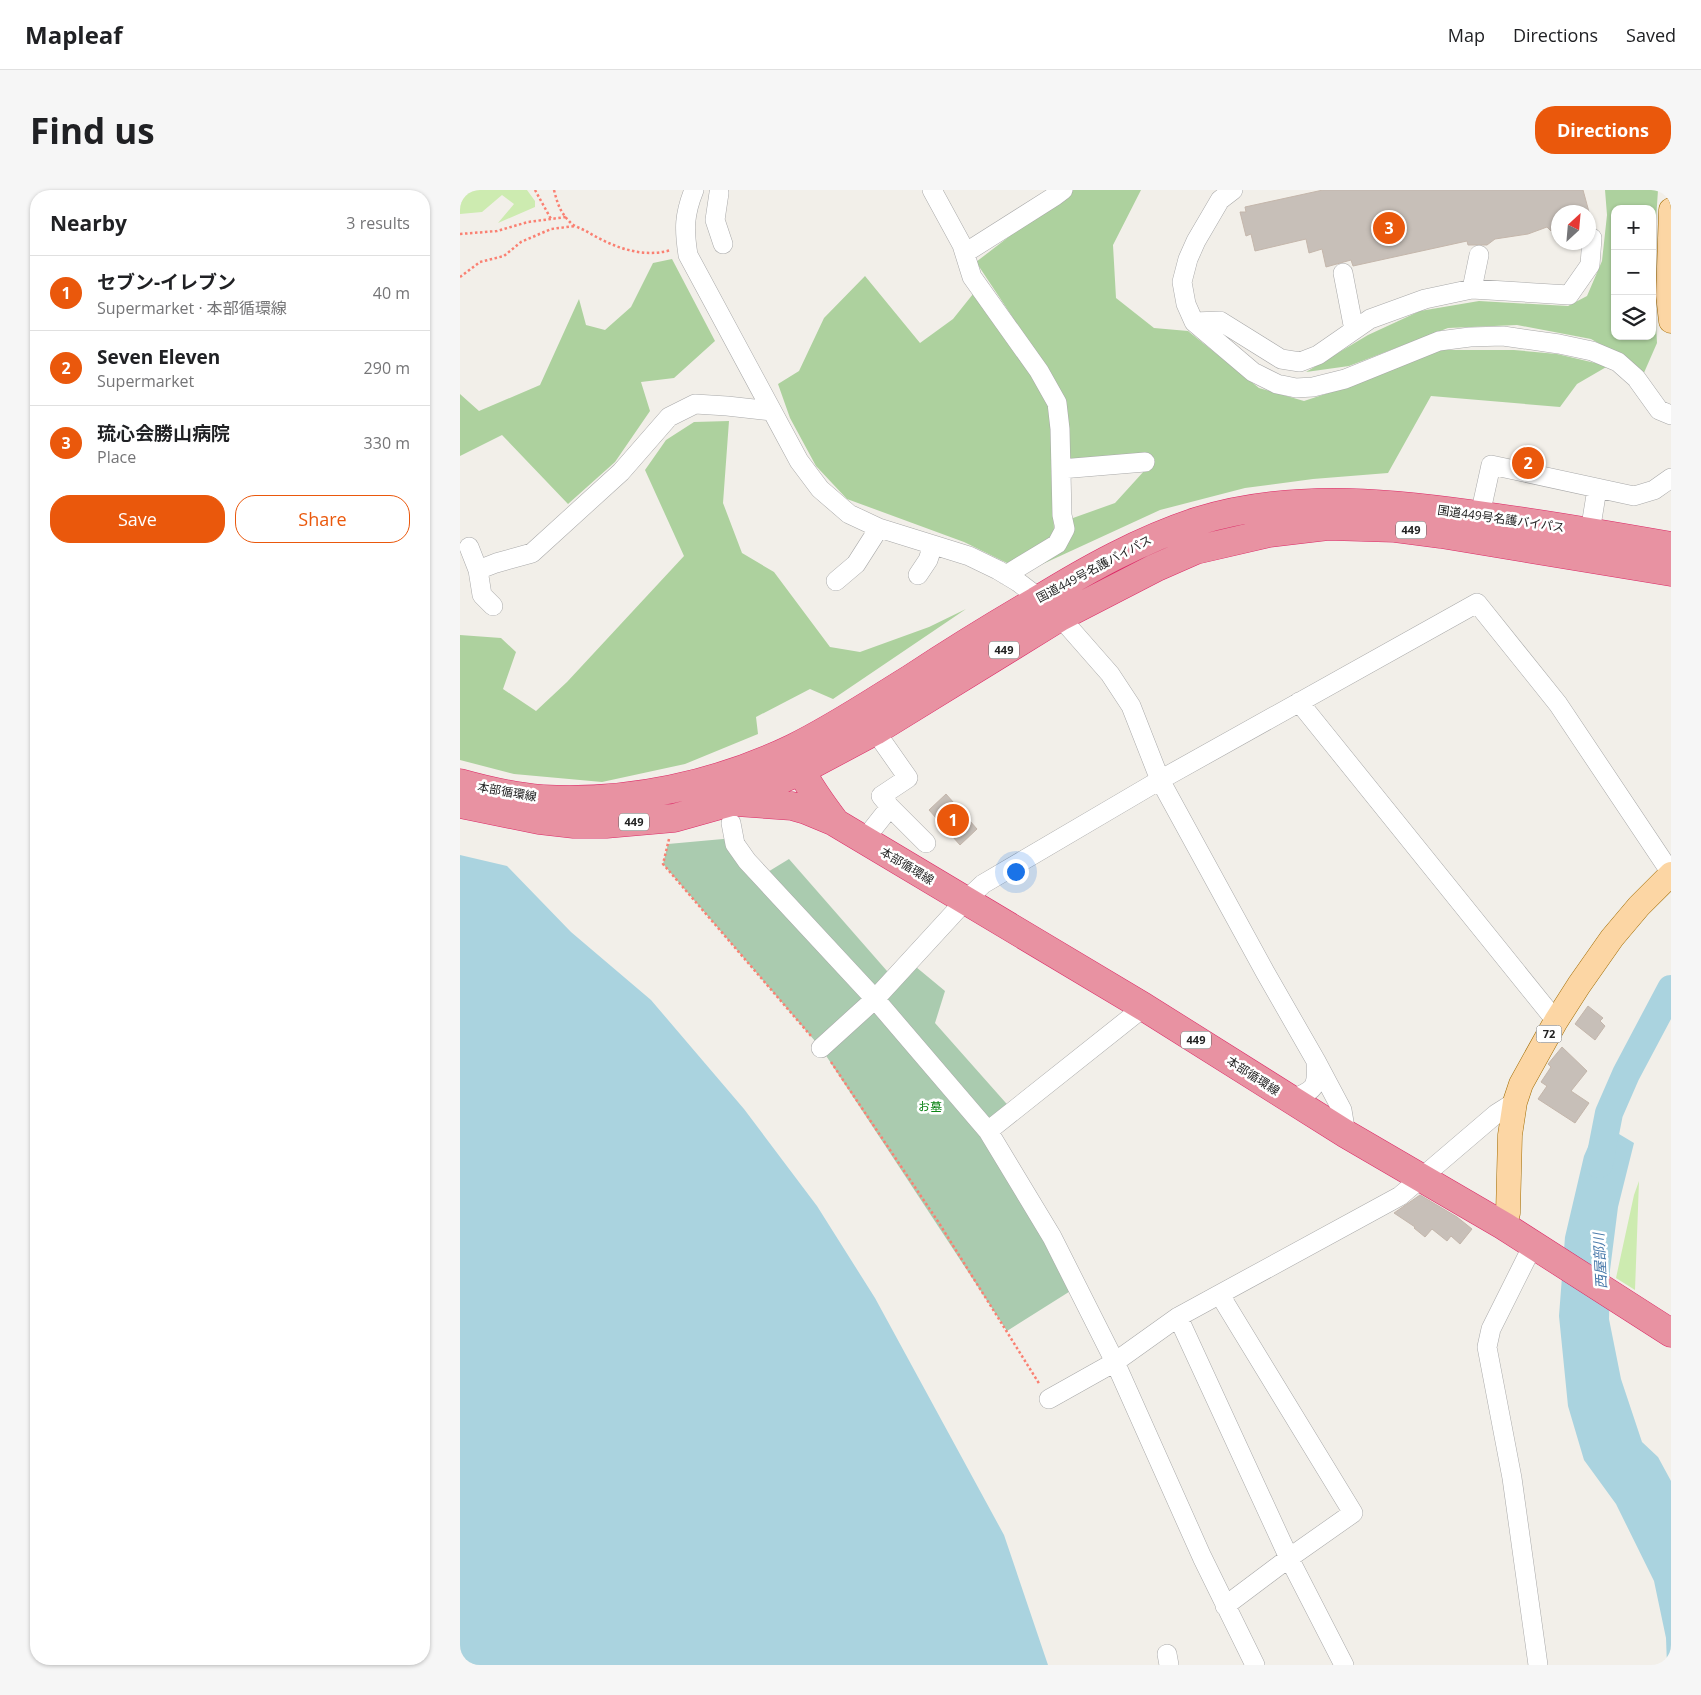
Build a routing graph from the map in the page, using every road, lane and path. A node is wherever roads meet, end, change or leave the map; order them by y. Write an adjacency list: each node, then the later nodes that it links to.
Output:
1 (535, 190): 10 (path)
2 (554, 190): 9 (path)
3 (932, 190): 16 (street)
4 (1062, 190): 16 (street)
5 (1233, 190): 21 (street)
6 (727, 192): 7 (street); 13 (street)
7 (693, 193): 14 (street)
8 (1671, 210): 22 (main road)
9 (566, 216): 10 (path); 11 (path)
10 (551, 219): 12 (path)
11 (576, 226): 14 (path); 19 (path)
12 (460, 234)
13 (723, 244)
14 (687, 246): 24 (street)
15 (1591, 250): 20 (street)
16 (965, 253): 27 (street)
17 (1479, 256): 20 (street)
18 (1343, 273): 23 (street)
19 (460, 277)
20 (1472, 290): 23 (street)
21 (1194, 322): 23 (street); 25 (street)
22 (1671, 322)
23 (1354, 330)
24 (772, 411): 31 (street); 36 (street)
25 (1671, 416)
26 (1145, 462): 27 (street)
27 (1061, 469): 39 (street)
28 (1671, 478): 29 (street)
29 (1597, 488): 30 (street); 32 (street)
30 (1480, 515): 32 (highway, 国道449号名護バイパス / 449); 41 (highway, 国道449号名護バイパス / 449)
31 (879, 528): 33 (street); 40 (street)
32 (1590, 532): 34 (highway, 国道449号名護バイパス / 449)
33 (933, 545): 38 (street); 39 (street)
34 (1671, 546)
35 (469, 547): 36 (street)
36 (478, 570): 42 (street)
37 (1671, 572): 43 (highway, 国道449号名護バイパス / 449)
38 (918, 575)
39 (1006, 575): 41 (street)
40 (836, 581)
41 (1039, 598): 43 (street); 46 (highway, 国道449号名護バイパス / 449)
42 (493, 606)
43 (1060, 617): 45 (highway, 国道449号名護バイパス / 449); 47 (street)
44 (1299, 702): 47 (street); 56 (street); 60 (street)
45 (876, 731): 46 (highway, 国道449号名護バイパス / 449); 50 (street)
46 (796, 760): 48 (highway, 本部循環線 / 449); 51 (highway, 本部循環線 / 449); 52 (highway, 本部循環線 / 449)
47 (1160, 780): 57 (street); 62 (street)
48 (460, 783)
49 (460, 804): 51 (highway, 本部循環線 / 449)
50 (890, 807): 54 (street); 55 (street)
51 (731, 812): 52 (highway); 58 (street)
52 (836, 823): 54 (highway, 本部循環線 / 449)
53 (670, 834): 61 (path)
54 (864, 840): 57 (highway, 本部循環線 / 449)
55 (926, 843)
56 (1671, 874): 60 (main road, 72)
57 (965, 901): 58 (street); 59 (highway, 本部循環線 / 449)
58 (875, 1000): 61 (street); 65 (street)
59 (1144, 1006): 63 (highway, 本部循環線 / 449); 65 (street)
60 (1556, 1021): 64 (main road, 72)
61 (821, 1048): 74 (path)
62 (1316, 1060): 63 (street); 66 (street)
63 (1290, 1100): 66 (highway, 本部循環線 / 449)
64 (1515, 1102): 67 (street); 68 (main road, 72)
65 (988, 1131): 73 (street)
66 (1346, 1134): 67 (highway, 本部循環線 / 449)
67 (1421, 1178): 68 (highway, 本部循環線 / 449); 70 (street)
68 (1504, 1226): 69 (highway, 本部循環線 / 449)
69 (1544, 1252): 72 (highway, 本部循環線 / 449); 79 (street)
70 (1220, 1295): 71 (street); 75 (street)
71 (1178, 1317): 73 (street); 75 (street)
72 (1671, 1333)
73 (1115, 1362): 74 (street); 76 (street)
74 (1049, 1399)
75 (1289, 1558): 76 (street); 78 (street)
76 (1225, 1606): 77 (street)
77 (1255, 1665)
78 (1344, 1665)
79 (1538, 1665)

